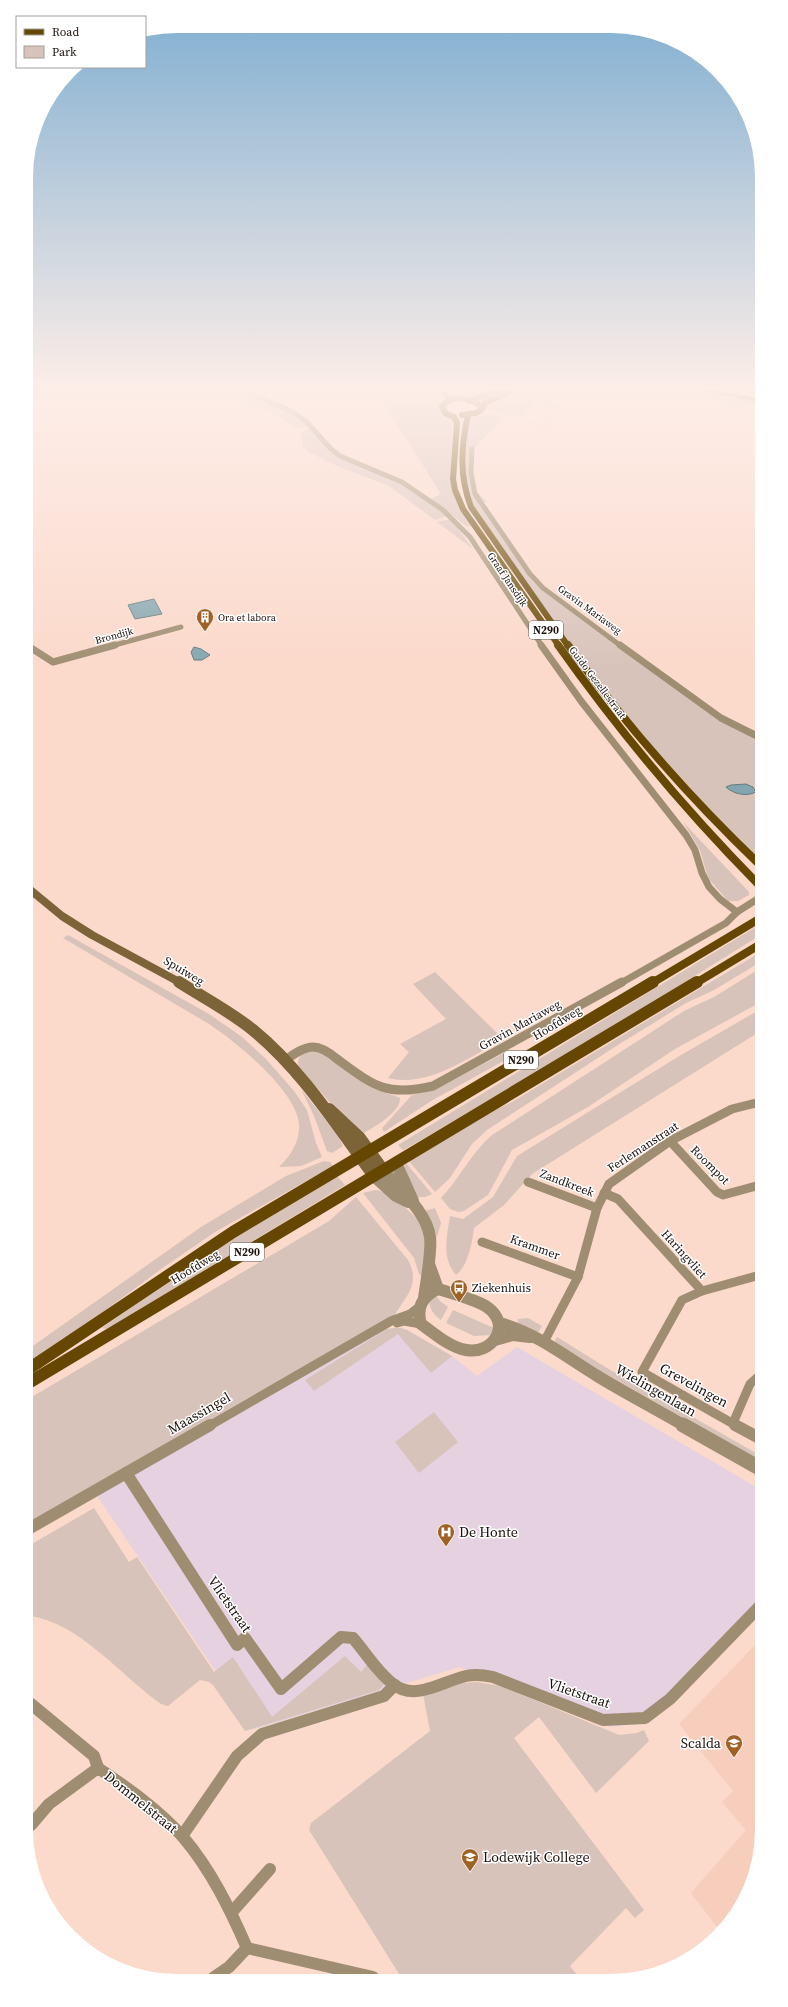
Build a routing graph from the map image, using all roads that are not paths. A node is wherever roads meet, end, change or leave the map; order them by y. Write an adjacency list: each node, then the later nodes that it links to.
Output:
1 (402, 483): 14 (street, Graaf Jansdijk)
2 (454, 483): 11 (main road, Guido Gezellestraat / N290)
3 (462, 483): 10 (main road, Guido Gezellestraat / N290)
4 (473, 483): 9 (street, Gravin Mariaweg)
5 (181, 627): 7 (street, Brondijk)
6 (33, 649): 7 (street)
7 (53, 662): 8 (street)
8 (59, 667)
9 (755, 735)
10 (755, 860)
11 (755, 881)
12 (33, 892): 17 (main road, Spuiweg)
13 (755, 900): 14 (street, Gravin Mariaweg)
14 (736, 912): 17 (street, Gravin Mariaweg)
15 (755, 921): 20 (main road, Hoofdweg / N290)
16 (755, 947): 21 (main road, Hoofdweg / N290)
17 (285, 1060): 20 (main road, Spuiweg)
18 (755, 1103): 19 (street, Ferlemanstraat)
19 (670, 1142): 24 (street, Roompot); 25 (street, Ferlemanstraat)
20 (364, 1153): 22 (main road); 40 (main road, Hoofdweg / N290)
21 (396, 1162): 22 (main road, Hoofdweg / N290); 26 (street)
22 (379, 1173): 26 (street); 41 (main road, Hoofdweg / N290)
23 (528, 1182): 27 (street, Zandkreek)
24 (755, 1186)
25 (604, 1193): 27 (street, Ferlemanstraat); 33 (street, Haringvliet)
26 (414, 1205): 29 (street)
27 (597, 1208): 31 (street, Ferlemanstraat)
28 (482, 1242): 31 (street, Krammer)
29 (428, 1260): 32 (street); 34 (street)
30 (755, 1276): 33 (street, Haringvliet)
31 (578, 1277): 39 (street, Ferlemanstraat)
32 (438, 1289): 34 (street); 35 (street)
33 (702, 1291): 43 (street, Grevelingen)
34 (421, 1302): 36 (street); 37 (street)
35 (500, 1323): 38 (street); 39 (street, Wielingenlaan)
36 (421, 1324): 37 (street); 38 (street)
37 (384, 1325): 46 (street, Maassingel)
38 (495, 1340): 39 (street, Wielingenlaan)
39 (540, 1340): 45 (street, Wielingenlaan)
40 (33, 1366)
41 (33, 1380)
42 (755, 1380): 43 (street)
43 (733, 1423): 44 (street, Grevelingen)
44 (755, 1436)
45 (755, 1466)
46 (126, 1473): 47 (street, Maassingel); 49 (street, Vlietstraat)
47 (33, 1526)
48 (755, 1611): 49 (street, Vlietstraat)
49 (395, 1686): 53 (street)
50 (33, 1706): 51 (street)
51 (98, 1768): 52 (street, Dommelstraat); 53 (street, Dommelstraat)
52 (33, 1823)
53 (182, 1836): 55 (street, Dommelstraat)
54 (270, 1869): 55 (street)
55 (232, 1912): 56 (street, Dommelstraat)
56 (247, 1948): 57 (street); 58 (street)
57 (219, 1974)
58 (360, 1974)

